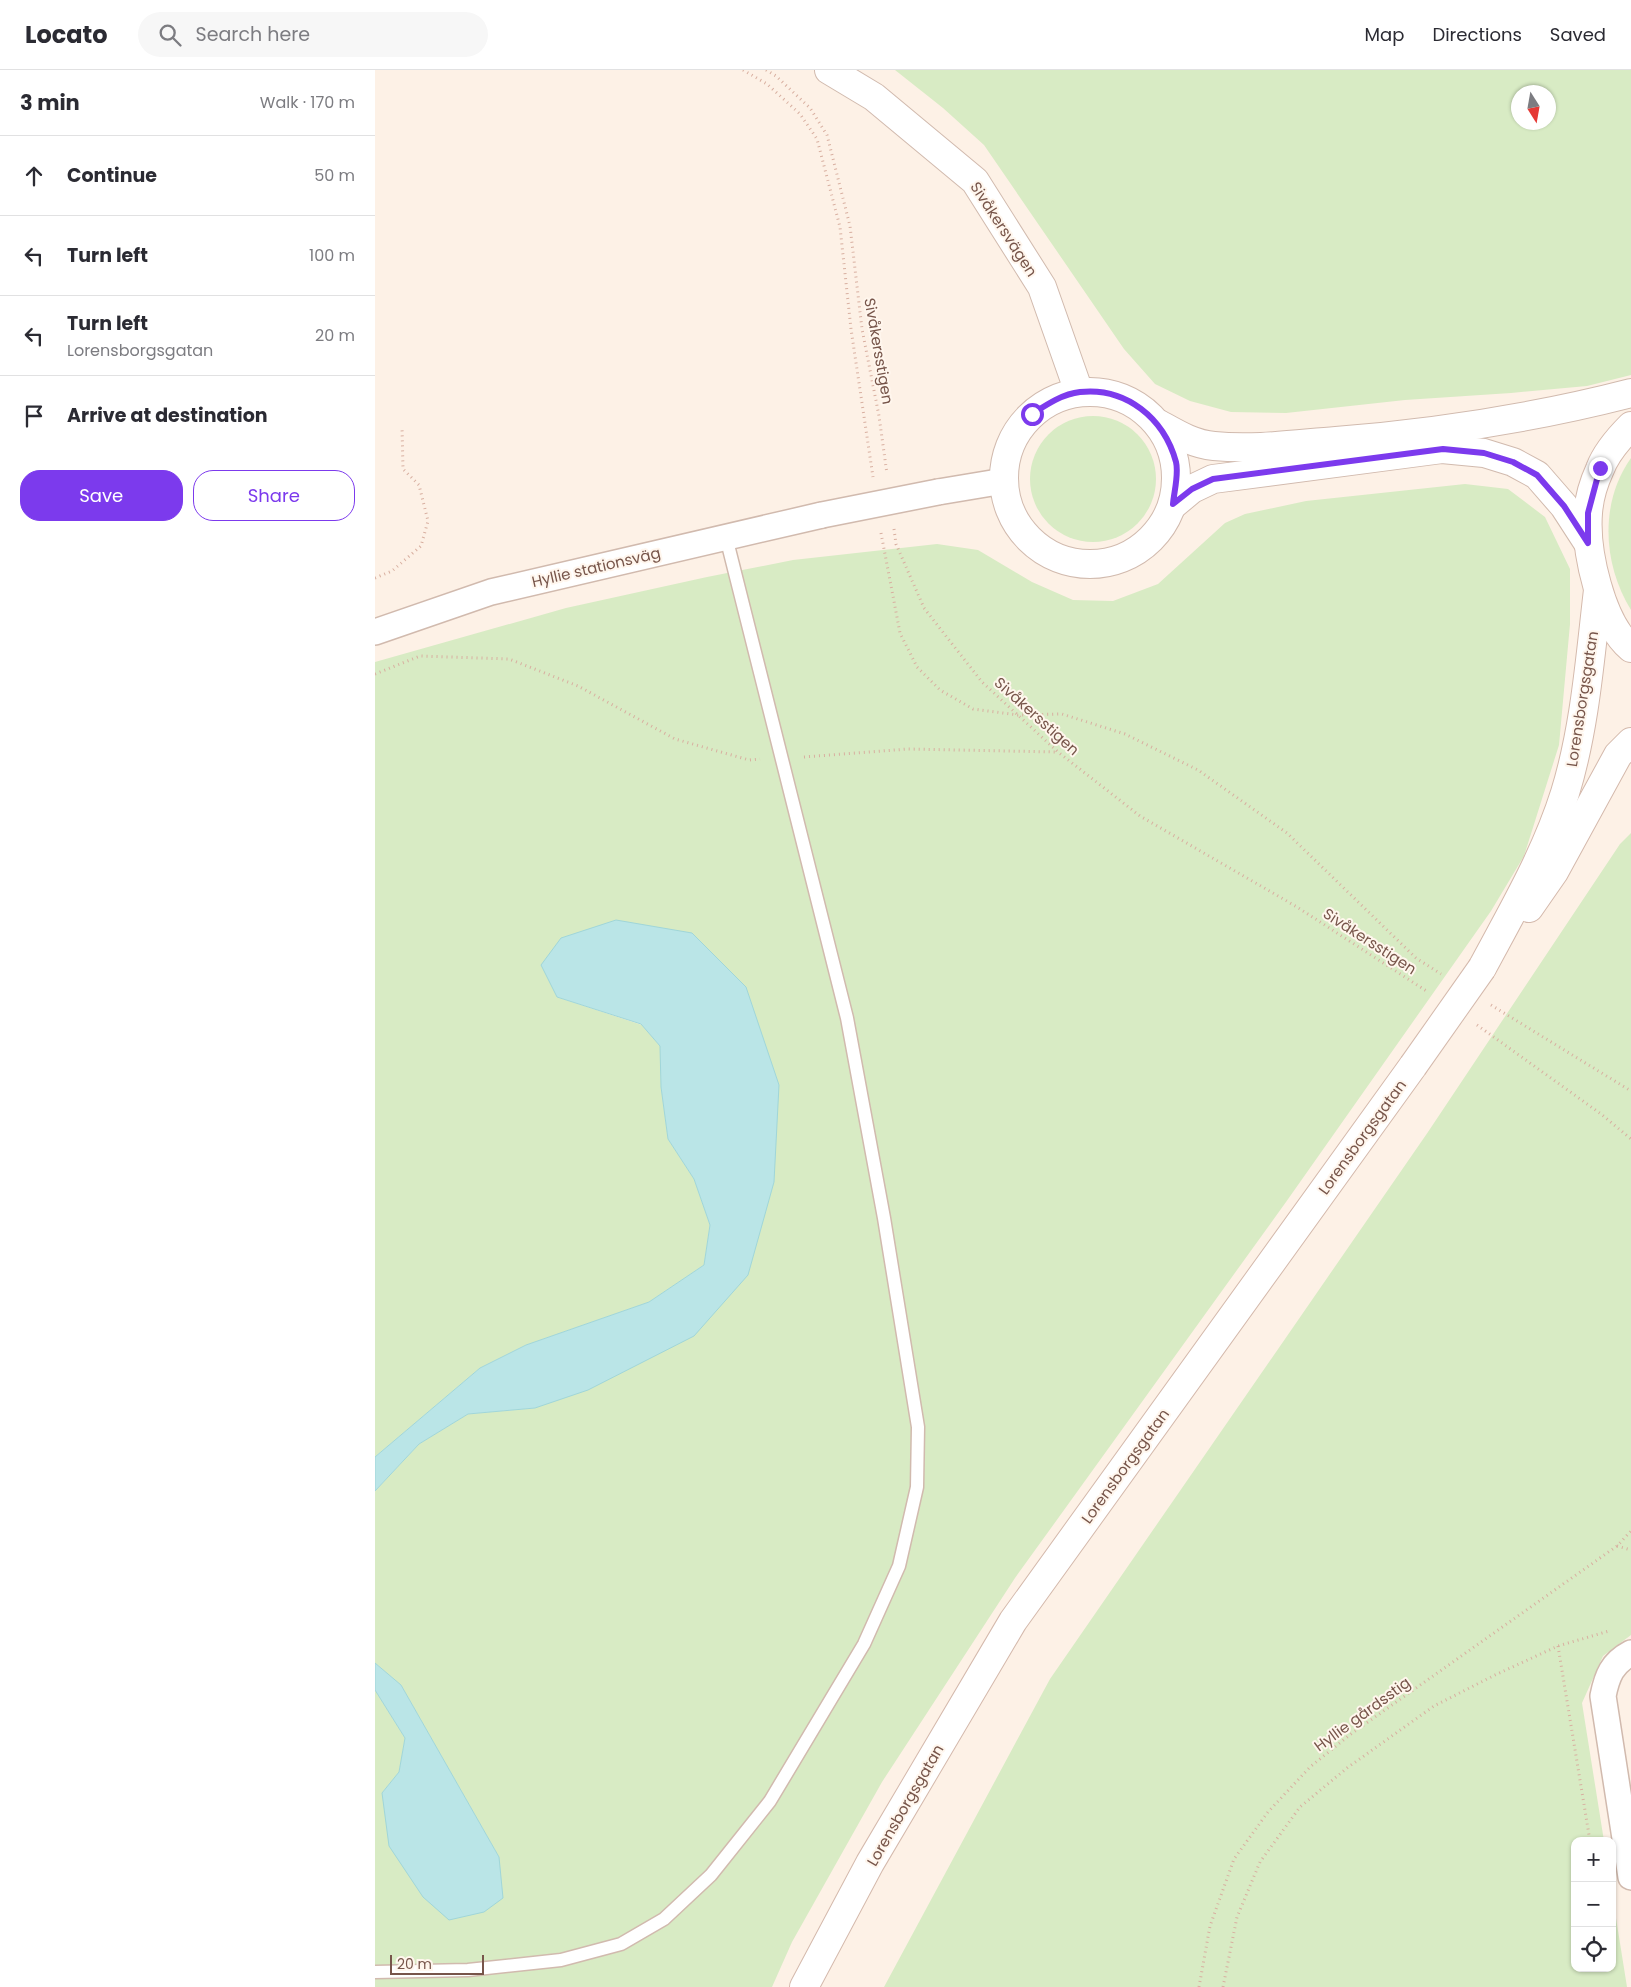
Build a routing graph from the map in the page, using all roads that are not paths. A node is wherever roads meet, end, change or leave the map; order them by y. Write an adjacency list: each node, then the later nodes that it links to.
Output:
1 (829, 70): 2 (main road, Sivåkersvägen)
2 (1079, 392): 4 (main road); 6 (main road)
3 (1631, 393): 4 (main road)
4 (1159, 424): 7 (main road)
5 (1631, 426): 9 (main road, Lorensborgsgatan)
6 (1004, 482): 7 (main road); 8 (street, Hyllie stationsväg, bridge)
7 (1173, 504): 9 (main road)
8 (726, 537): 11 (street, Hyllie stationsväg); 17 (lane)
9 (1588, 543): 10 (main road, Lorensborgsgatan)
10 (1598, 590): 12 (main road, Lorensborgsgatan); 14 (main road, Lorensborgsgatan)
11 (375, 632)
12 (1631, 648)
13 (1631, 742): 14 (main road, Lorensborgsgatan)
14 (1482, 968): 18 (main road, Lorensborgsgatan, bridge)
15 (1631, 1653): 16 (street)
16 (1631, 1877)
17 (375, 1972)
18 (804, 1987)

